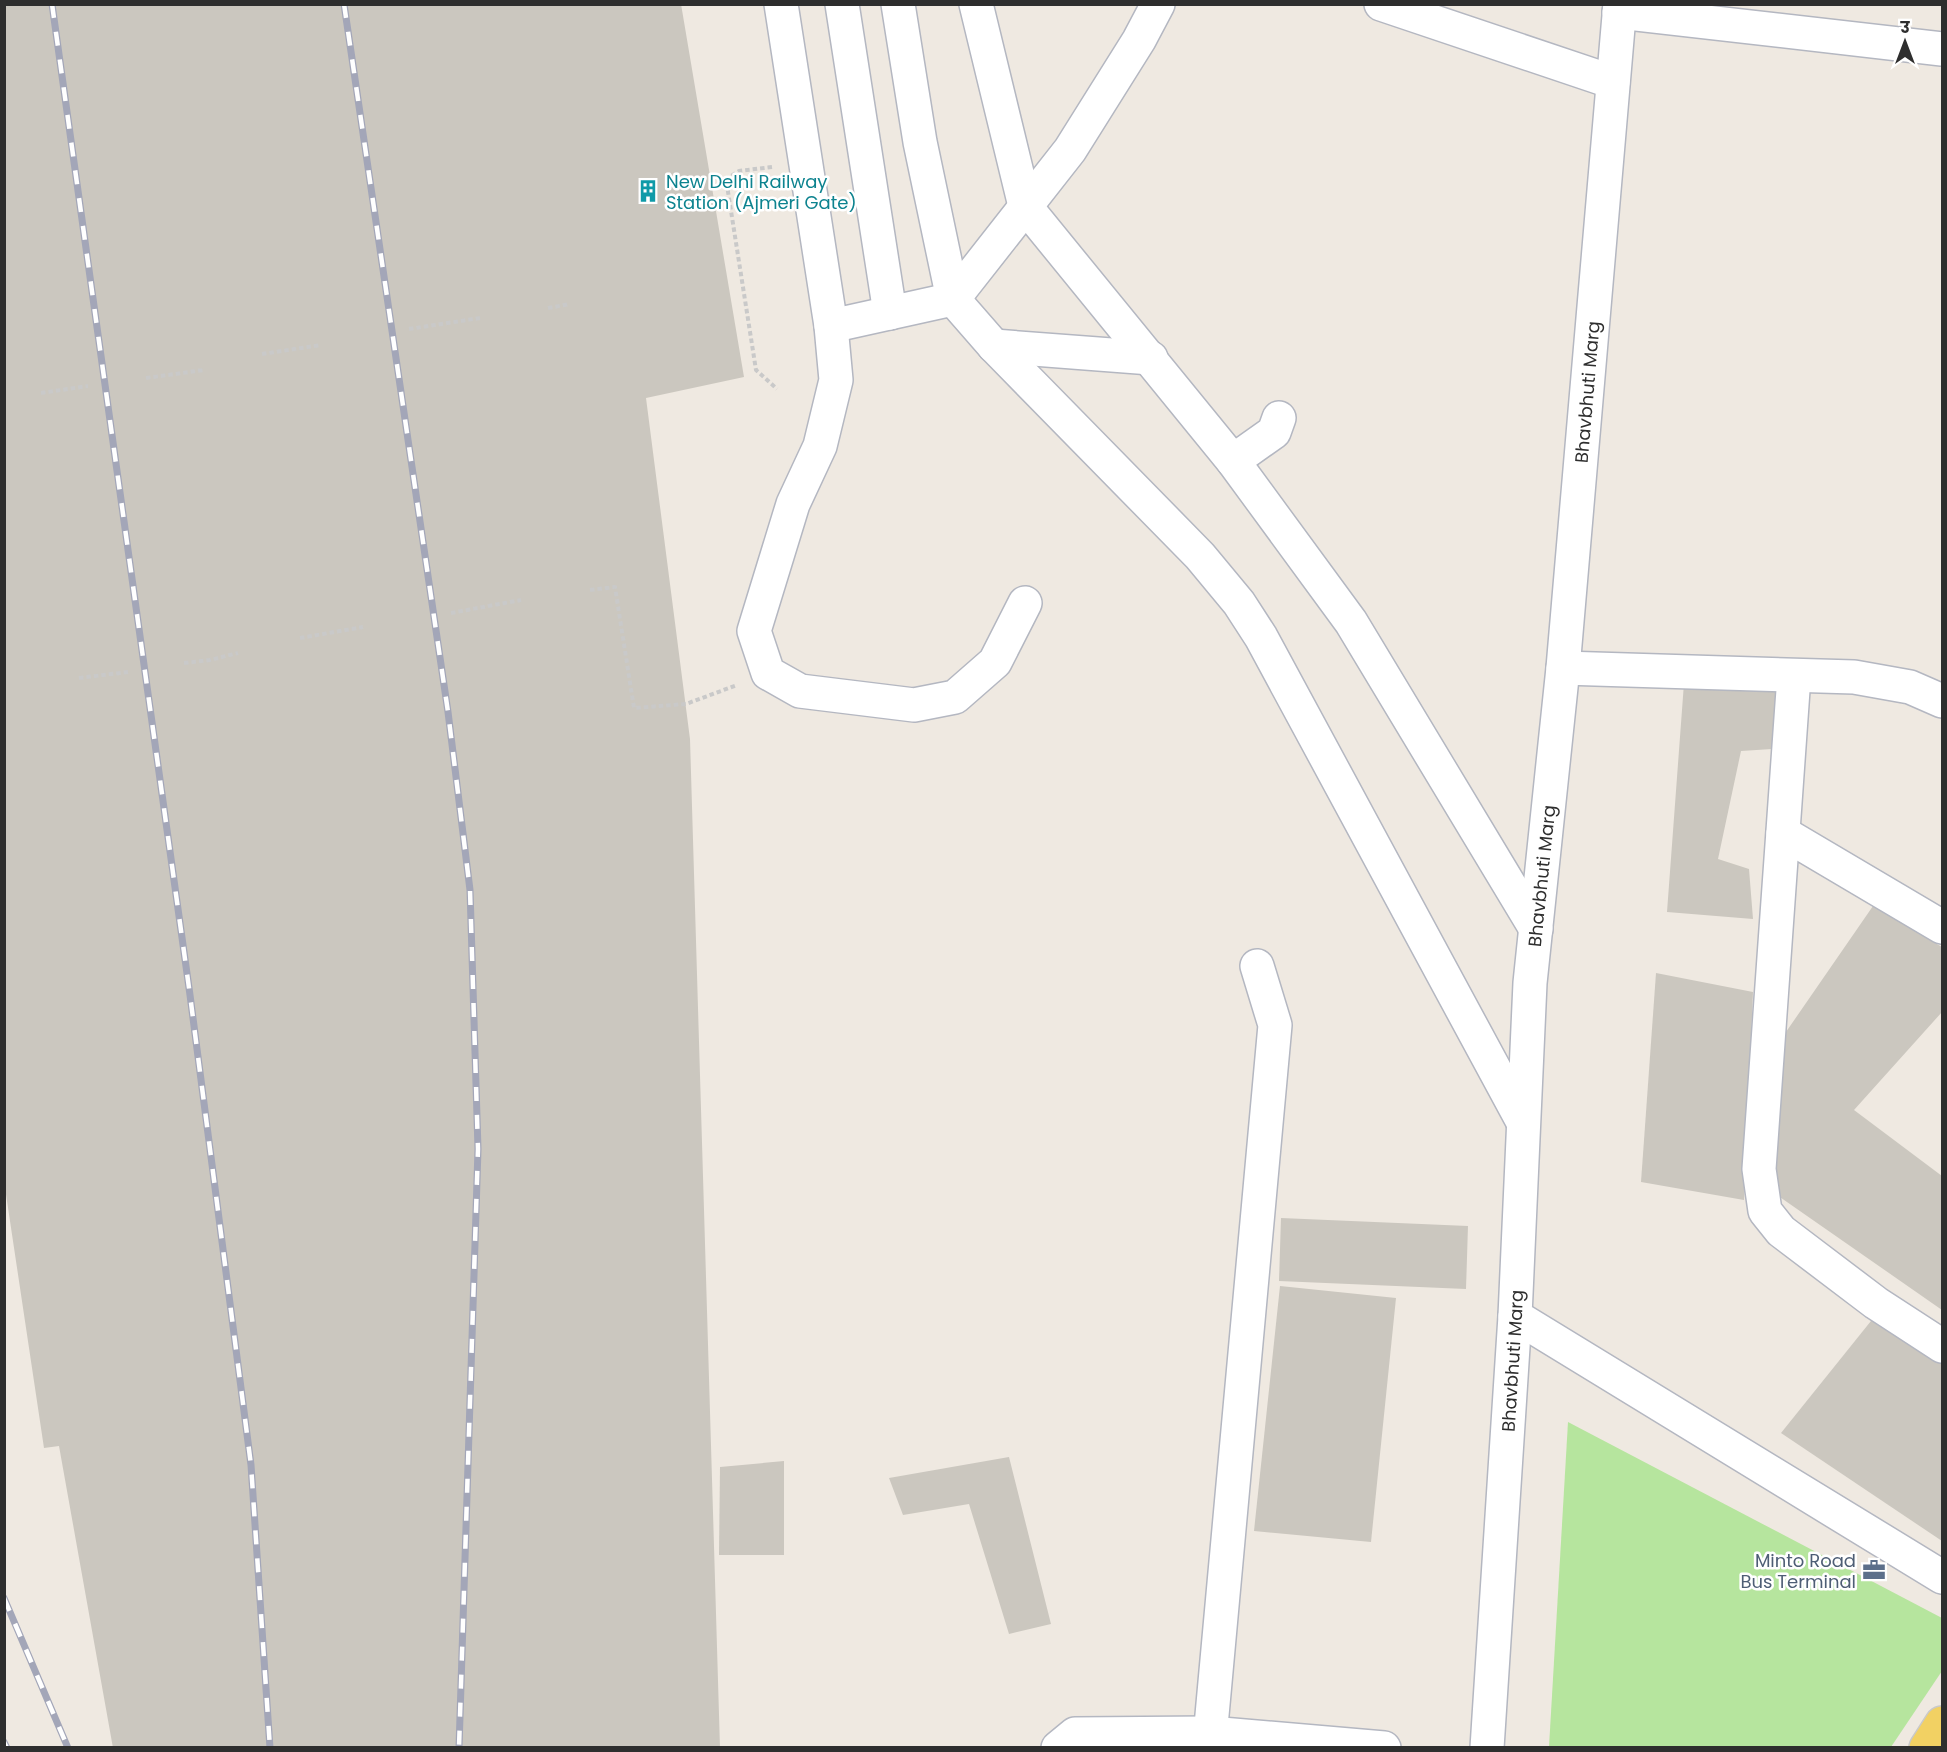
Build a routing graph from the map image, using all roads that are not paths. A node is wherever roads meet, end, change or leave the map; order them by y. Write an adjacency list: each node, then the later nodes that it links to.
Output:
1 (782, 4): 13 (street)
2 (842, 4): 12 (street)
3 (898, 4): 11 (street)
4 (976, 4): 10 (street)
5 (1158, 4): 10 (street)
6 (1381, 4): 9 (street)
7 (1620, 8): 8 (street); 9 (street, Bhavbhuti Marg)
8 (1942, 49)
9 (1613, 82): 19 (street, Bhavbhuti Marg)
10 (1026, 206): 11 (street); 15 (street)
11 (953, 299): 12 (street); 14 (street)
12 (890, 313): 13 (street)
13 (831, 326): 18 (street)
14 (994, 346): 15 (street); 26 (street)
15 (1151, 358): 17 (street)
16 (1279, 418): 17 (street)
17 (1233, 461): 24 (street)
18 (1025, 603)
19 (1563, 668): 20 (street); 24 (street, Bhavbhuti Marg)
20 (1794, 676): 21 (street); 22 (street)
21 (1942, 701)
22 (1783, 833): 23 (street); 28 (street)
23 (1942, 927)
24 (1536, 929): 26 (street, Bhavbhuti Marg)
25 (1257, 966): 31 (street)
26 (1524, 1123): 27 (street, Bhavbhuti Marg)
27 (1515, 1316): 29 (street); 34 (street, Bhavbhuti Marg)
28 (1942, 1346)
29 (1942, 1577)
30 (1942, 1723): 35 (main road)
31 (1210, 1740): 32 (street); 33 (street)
32 (1058, 1748)
33 (1384, 1748)
34 (1487, 1748)
35 (1926, 1748)

